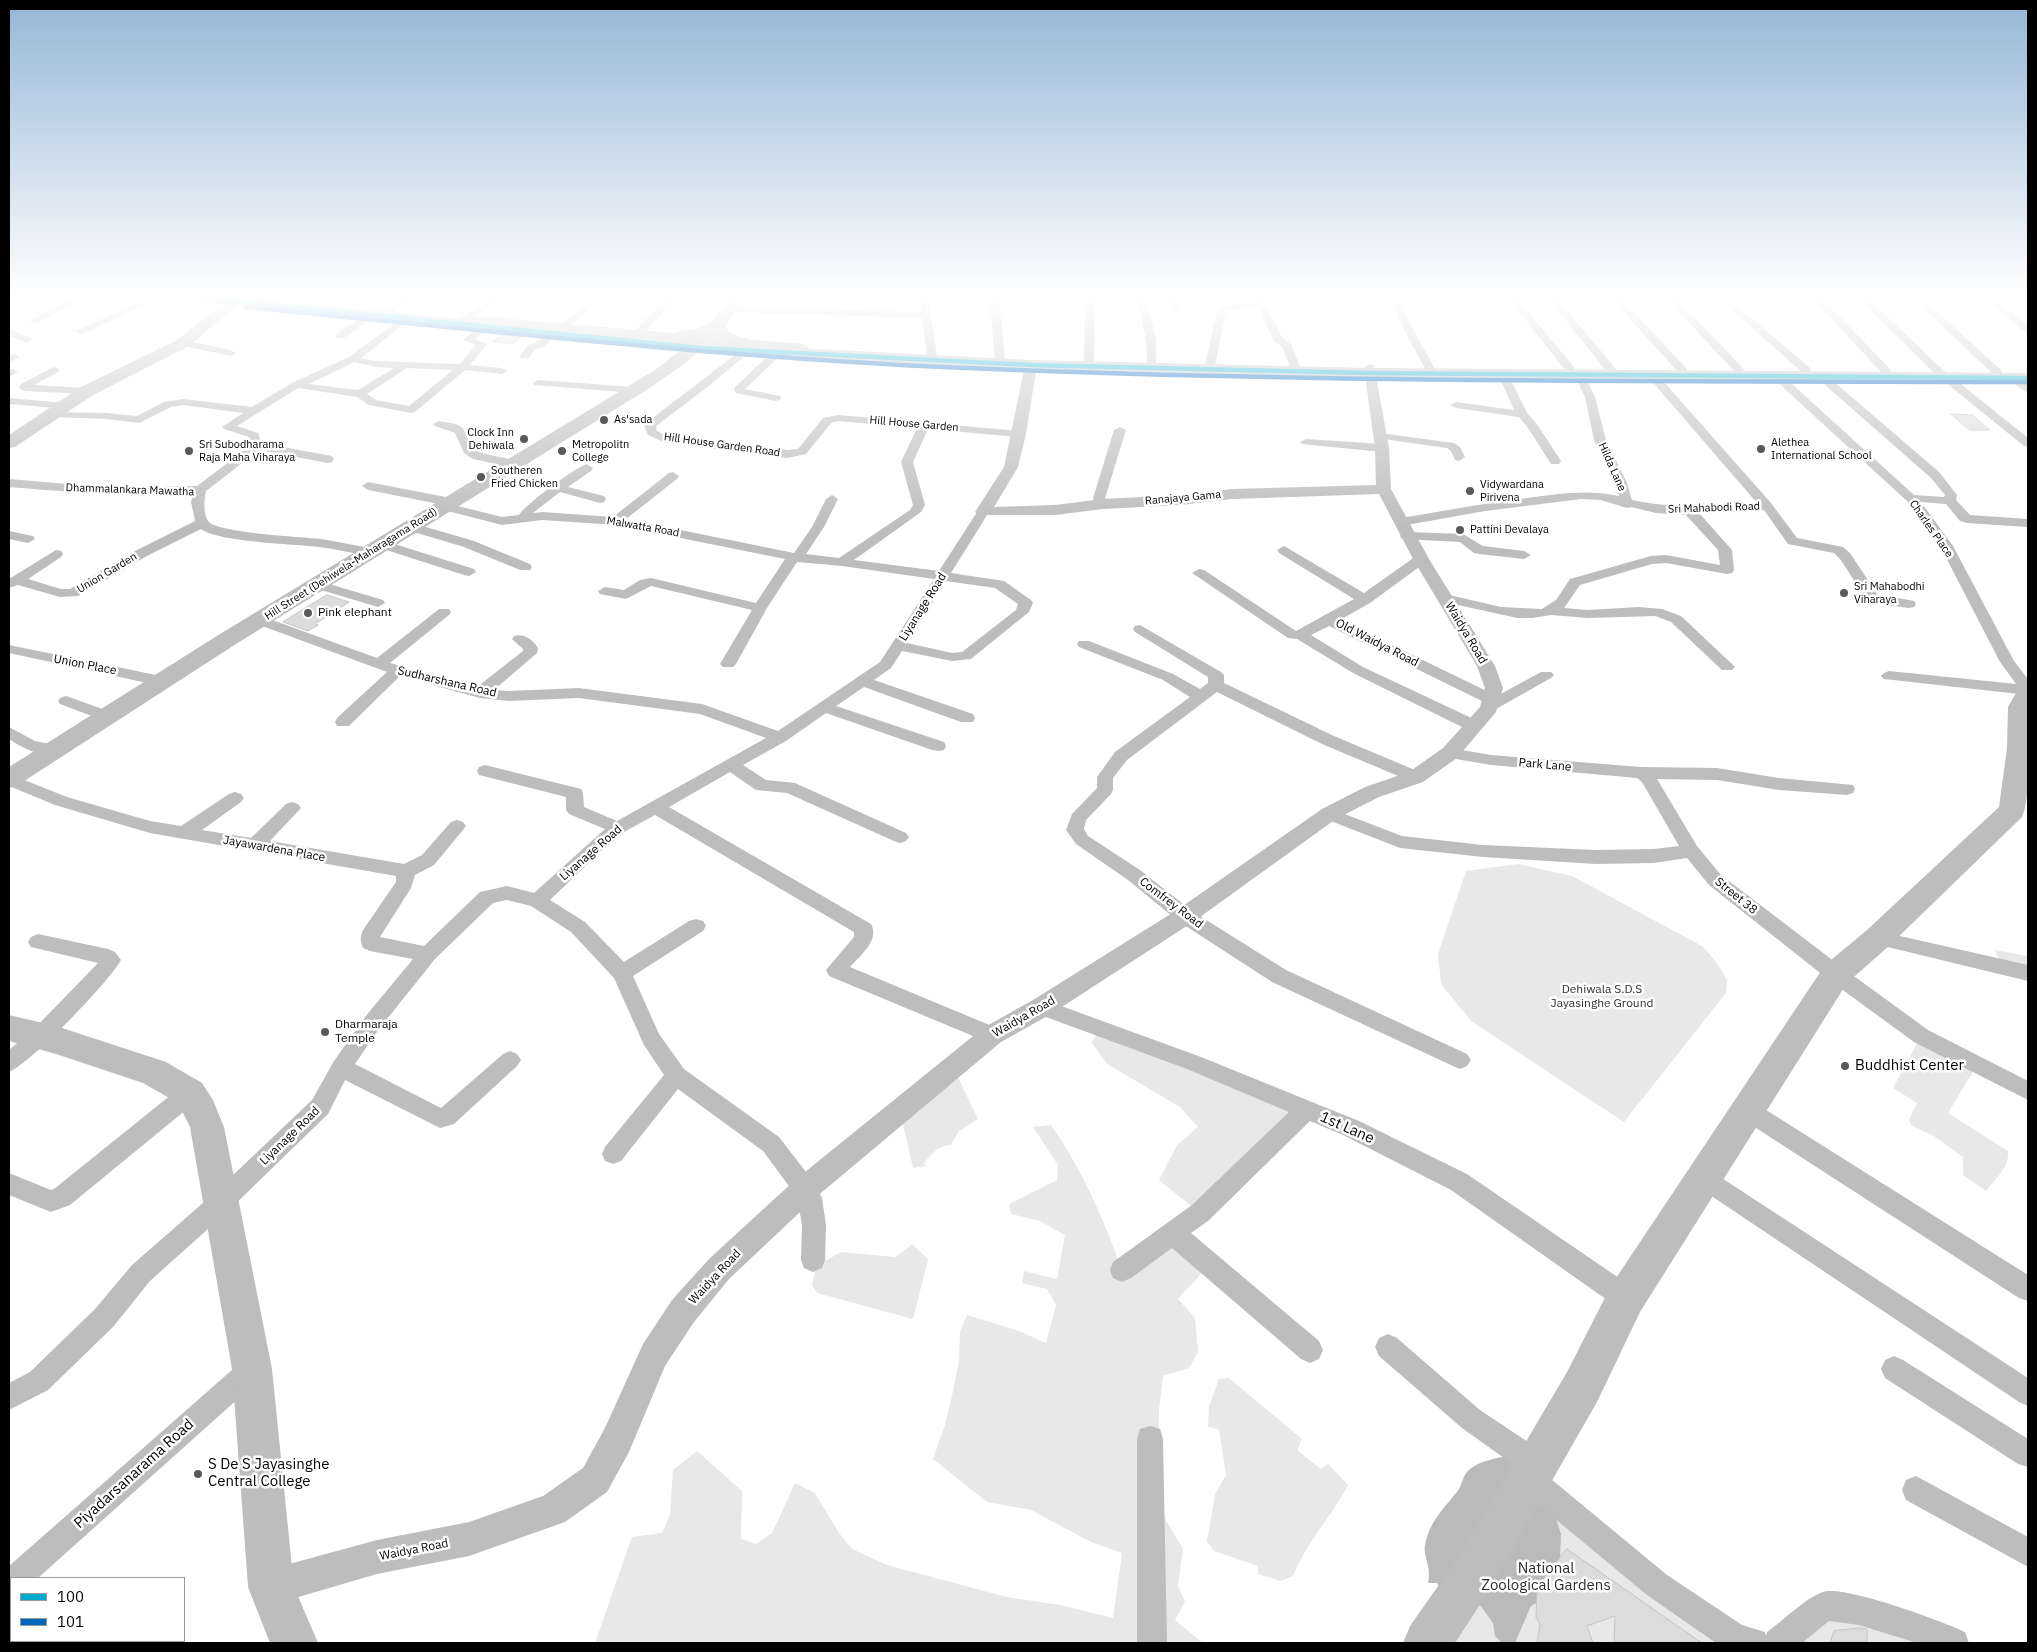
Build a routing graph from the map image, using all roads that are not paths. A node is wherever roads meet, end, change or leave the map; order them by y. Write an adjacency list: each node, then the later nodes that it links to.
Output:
1 (47, 374): 27 (street)
2 (121, 374): 27 (main road)
3 (322, 374): 24 (street)
4 (391, 374): 28 (street)
5 (454, 374): 28 (street)
6 (649, 374): 25 (main road, Hill Street (Dehiwela-Maharagama Road))
7 (716, 374): 44 (street, Hill House Garden Road)
8 (757, 374): 29 (street)
9 (1029, 374): 38 (street)
10 (1370, 374): 41 (street, Waidya Road)
11 (1503, 374): 34 (street)
12 (1576, 374): 62 (street, Hilda Lane)
13 (1623, 374): 20 (main road)
14 (1673, 374): 20 (main road)
15 (1719, 374): 21 (main road)
16 (1801, 374): 21 (main road)
17 (1815, 374): 59 (street)
18 (1942, 374): 42 (street)
19 (1945, 374): 22 (main road)
20 (1653, 376): 63 (street, Sri Mahabodi Road)
21 (1777, 376): 56 (street, Charles Place)
22 (2012, 376): 26 (street)
23 (538, 382): 25 (street)
24 (296, 385): 28 (street); 33 (street)
25 (634, 390): 48 (main road, Hill Street (Dehiwela-Maharagama Road))
26 (2028, 390)
27 (87, 391): 32 (main road)
28 (360, 394)
29 (776, 398)
30 (9, 401): 32 (street)
31 (1456, 405): 34 (street)
32 (60, 410): 33 (street); 39 (main road)
33 (255, 411): 43 (street)
34 (1522, 414): 47 (street)
35 (439, 424): 48 (street)
36 (925, 424): 38 (street, Hill House Garden); 44 (street, Hill House Garden); 80 (street)
37 (1120, 430): 61 (street)
38 (1019, 434): 65 (street)
39 (13, 437)
40 (1306, 442): 41 (street)
41 (1381, 442): 45 (street); 54 (street, Waidya Road)
42 (2028, 444)
43 (257, 446): 46 (street); 55 (street)
44 (795, 454)
45 (1459, 457)
46 (328, 459)
47 (1555, 461)
48 (515, 464): 60 (main road, Hill Street (Dehiwela-Maharagama Road))
49 (587, 468): 53 (street)
50 (673, 476): 67 (street)
51 (9, 483): 55 (street, Dhammalankara Mawatha)
52 (368, 486): 60 (street, Malwatta Road)
53 (558, 488): 57 (street); 66 (street)
54 (1384, 489): 61 (street, Ranajaya Gama); 71 (street, Waidya Road)
55 (200, 490): 68 (street, Dhammalankara Mawatha)
56 (1911, 498): 59 (street); 112 (street, Charles Place)
57 (600, 499)
58 (832, 499): 78 (street)
59 (1950, 501): 69 (street)
60 (447, 504): 66 (street, Malwatta Road); 70 (main road, Hill Street (Dehiwela-Maharagama Road))
61 (1103, 504): 65 (street, Ranajaya Gama)
62 (1627, 504): 64 (street, Sri Mahabodi Road); 71 (street, Sri Mahabodi Road)
63 (1767, 506): 64 (street, Sri Mahabodi Road); 91 (street)
64 (1690, 511): 93 (street)
65 (983, 512): 84 (street, Liyanage Road)
66 (524, 518): 67 (street, Malwatta Road)
67 (616, 521): 78 (street, Malwatta Road)
68 (202, 523): 74 (street); 85 (street, Union Garden)
69 (2028, 524)
70 (412, 527): 74 (main road, Hill Street (Dehiwela-Maharagama Road)); 81 (street)
71 (1404, 529): 77 (street); 79 (street, Waidya Road)
72 (9, 535): 73 (street)
73 (28, 539)
74 (376, 548): 82 (street); 86 (main road, Hill Street (Dehiwela-Maharagama Road))
75 (1284, 550): 89 (street)
76 (56, 554): 85 (street)
77 (1524, 556)
78 (795, 558): 80 (street, Malwatta Road); 92 (street)
79 (1420, 559): 88 (street, Waidya Road); 89 (street, Old Waidya Road)
80 (842, 562): 84 (street, Malwatta Road)
81 (525, 567)
82 (469, 572)
83 (1199, 573): 98 (street)
84 (942, 576): 101 (street, Liyanage Road); 101 (street, Malwatta Road)
85 (13, 582)
86 (316, 584): 90 (street); 95 (main road, Hill Street (Dehiwela-Maharagama Road))
87 (606, 591): 92 (street)
88 (1445, 598): 93 (street); 116 (street, Waidya Road)
89 (1365, 600): 96 (street, Old Waidya Road)
90 (378, 604)
91 (1909, 604)
92 (760, 608): 104 (street)
93 (1552, 611): 105 (street)
94 (444, 612): 103 (street)
95 (260, 620): 103 (street, Sudharshana Road); 109 (main road, Hill Street (Dehiwela-Maharagama Road))
96 (1331, 621): 98 (street); 116 (street, Old Waidya Road)
97 (1140, 629): 111 (street)
98 (1300, 635): 116 (street)
99 (519, 639): 113 (street)
100 (1084, 644): 111 (street)
101 (899, 646): 110 (street, Liyanage Road)
102 (9, 649): 109 (street, Union Place)
103 (379, 664): 106 (street, Sudharshana Road)
104 (728, 664)
105 (1727, 667)
106 (396, 671): 113 (street, Sudharshana Road); 119 (street)
107 (1546, 675): 116 (street)
108 (1889, 676): 112 (street)
109 (161, 681): 117 (main road, Hill Street (Dehiwela-Maharagama Road))
110 (862, 681): 115 (street, Liyanage Road); 118 (street)
111 (1209, 691): 128 (street); 143 (street, Comfrey Road)
112 (2028, 691): 145 (main road)
113 (480, 693): 121 (street, Sudharshana Road)
114 (66, 701): 117 (street)
115 (823, 707): 121 (street, Liyanage Road); 122 (street)
116 (1485, 712): 124 (street, Waidya Road)
117 (105, 716): 123 (main road, Hill Street (Dehiwela-Maharagama Road))
118 (967, 718)
119 (343, 722)
120 (9, 732): 123 (street)
121 (780, 737): 125 (street, Liyanage Road)
122 (938, 746)
123 (53, 750): 129 (main road, Hill Street (Dehiwela-Maharagama Road))
124 (1450, 753): 127 (street, Park Lane); 128 (street, Waidya Road)
125 (731, 765): 132 (street, Liyanage Road); 138 (street)
126 (484, 771): 136 (street)
127 (1641, 774): 130 (street, Park Lane); 140 (street, Street 38)
128 (1416, 777): 134 (street, Waidya Road)
129 (9, 780): 137 (street, Jayawardena Place)
130 (1847, 789)
131 (235, 798): 137 (street)
132 (655, 807): 136 (street, Liyanage Road); 153 (street)
133 (292, 808): 139 (street)
134 (1330, 814): 140 (street); 143 (street, Waidya Road)
135 (458, 826): 141 (street)
136 (618, 828): 142 (street, Liyanage Road)
137 (184, 833): 139 (street, Jayawardena Place)
138 (900, 837)
139 (254, 846): 141 (street, Jayawardena Place)
140 (1691, 850): 150 (street, Street 38)
141 (406, 871): 147 (street)
142 (538, 901): 147 (street, Liyanage Road); 148 (street)
143 (1185, 916): 151 (street, Waidya Road); 155 (street, Comfrey Road)
144 (696, 926): 148 (street)
145 (1878, 938): 149 (street); 150 (main road)
146 (38, 942): 152 (street)
147 (428, 954): 157 (street, Liyanage Road)
148 (622, 973): 158 (street)
149 (2028, 973)
150 (1836, 974): 159 (street, Street 38); 162 (main road)
151 (1042, 1007): 153 (street, Waidya Road); 161 (street, 1st Lane)
152 (25, 1032): 156 (street); 160 (main road)
153 (992, 1035): 166 (street, Waidya Road)
154 (510, 1060): 157 (street)
155 (1460, 1060)
156 (9, 1063)
157 (341, 1067): 167 (street, Liyanage Road)
158 (676, 1076): 163 (street); 166 (street)
159 (2028, 1091)
160 (190, 1093): 165 (street); 167 (main road)
161 (1307, 1110): 168 (street); 172 (street, 1st Lane)
162 (1747, 1110): 164 (main road); 171 (street)
163 (613, 1154)
164 (1703, 1178): 172 (main road); 177 (street)
165 (9, 1184)
166 (805, 1189): 169 (street); 185 (street, Waidya Road)
167 (220, 1203): 175 (main road); 178 (street, Liyanage Road)
168 (1173, 1233): 170 (street); 174 (street)
169 (813, 1260)
170 (1122, 1270)
171 (2028, 1288)
172 (1626, 1298): 181 (main road)
173 (1388, 1346): 181 (street)
174 (1310, 1350)
175 (252, 1369): 184 (street, Piyadarsanarama Road); 185 (main road)
176 (1894, 1369): 180 (street)
177 (2028, 1393)
178 (9, 1397)
179 (1150, 1438): 187 (street)
180 (2028, 1454)
181 (1532, 1471): 188 (main road); 189 (street)
182 (1916, 1490): 183 (street)
183 (2028, 1553)
184 (18, 1577)
185 (271, 1587): 186 (main road)
186 (294, 1643)
187 (1152, 1643)
188 (1426, 1643)
189 (1754, 1643)
190 (1778, 1643): 191 (street)
191 (1954, 1643)

